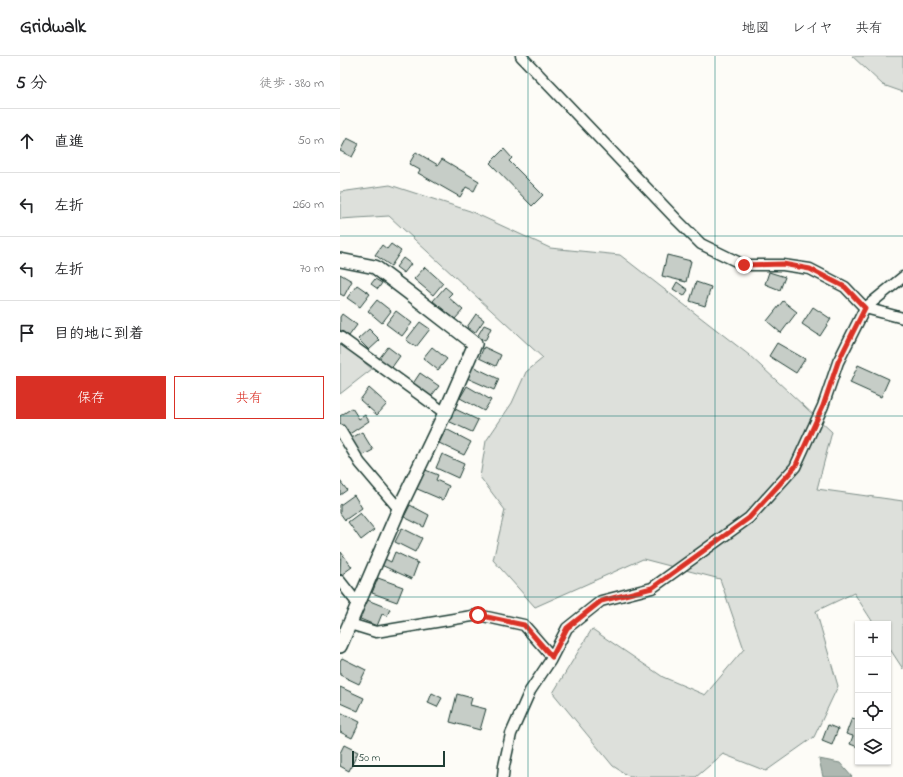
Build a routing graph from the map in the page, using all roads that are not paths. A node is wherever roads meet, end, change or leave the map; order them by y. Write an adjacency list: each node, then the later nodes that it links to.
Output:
1 (522, 56): 4 (street)
2 (340, 260): 7 (street)
3 (903, 277): 4 (street)
4 (865, 308): 5 (street); 14 (street)
5 (903, 318)
6 (340, 337): 7 (street)
7 (445, 413): 9 (street)
8 (340, 430): 9 (street)
9 (399, 509): 11 (street)
10 (340, 580): 11 (street)
11 (358, 604): 12 (street)
12 (350, 624): 13 (street); 14 (street)
13 (340, 646)
14 (552, 657): 15 (street)
15 (503, 777)

